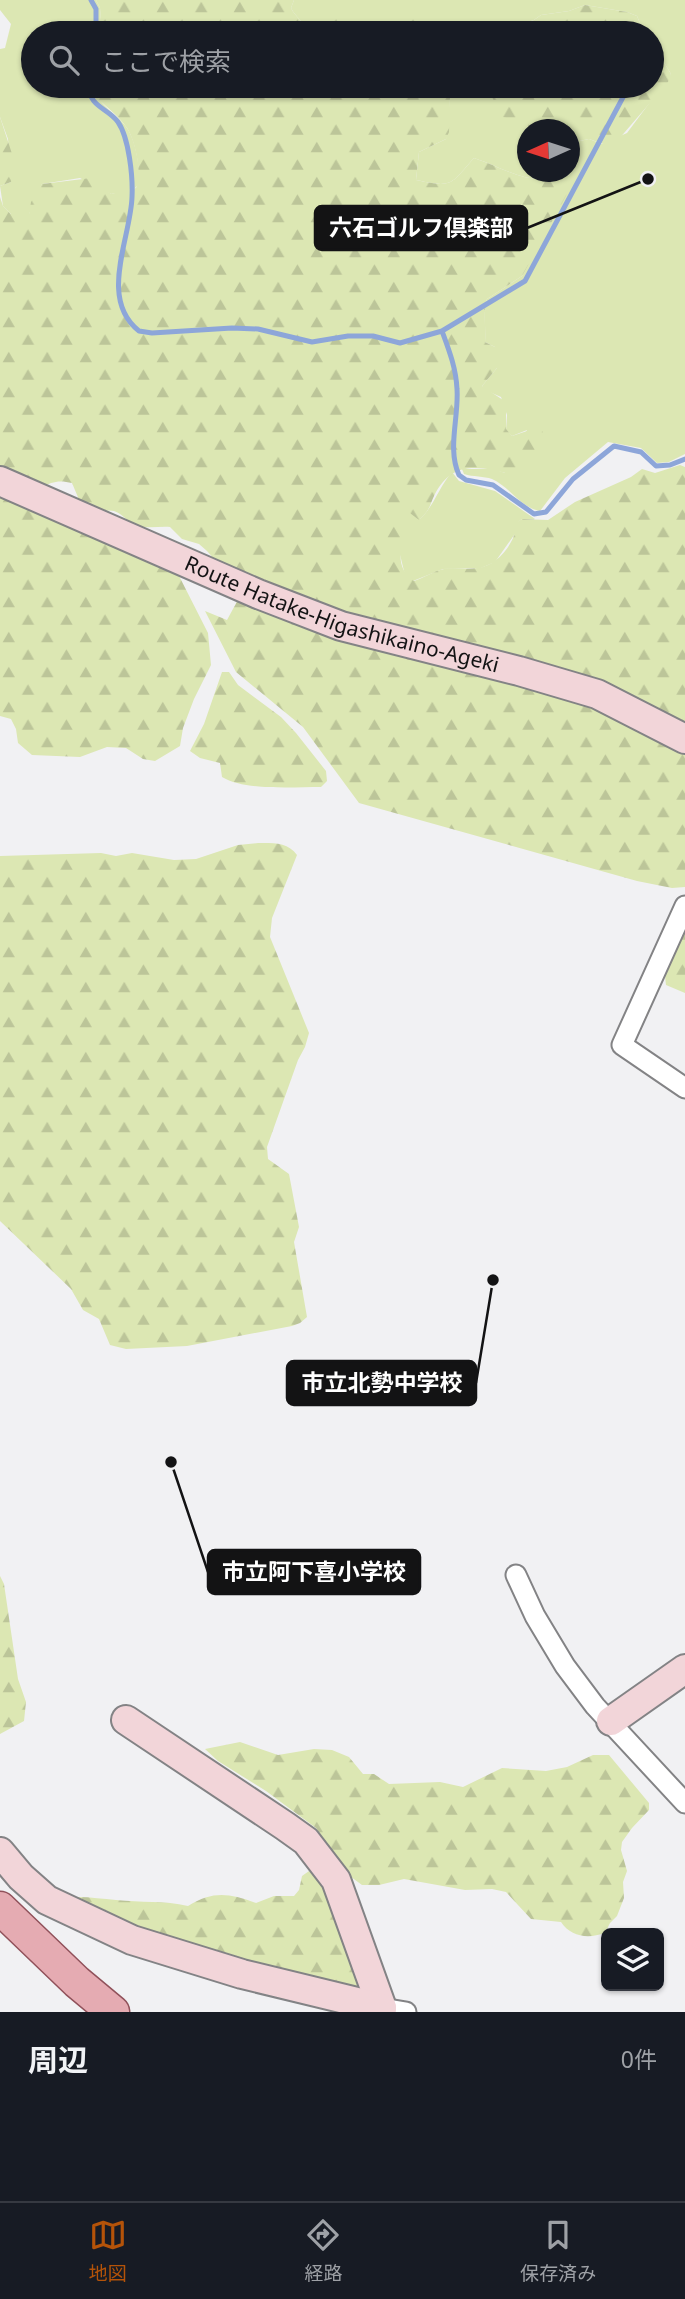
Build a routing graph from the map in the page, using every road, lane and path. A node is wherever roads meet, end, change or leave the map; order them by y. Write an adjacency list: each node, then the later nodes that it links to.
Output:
1 (0, 481): 2 (street, Route Hatake-Higashikaino-Ageki)
2 (685, 739)
3 (685, 906): 4 (street)
4 (685, 1088)
5 (516, 1575): 8 (street)
6 (685, 1669): 8 (street)
7 (126, 1720): 12 (street)
8 (611, 1721): 9 (street)
9 (685, 1802)
10 (0, 1852): 12 (street)
11 (0, 1908): 13 (main road)
12 (390, 2011)
13 (113, 2012)

